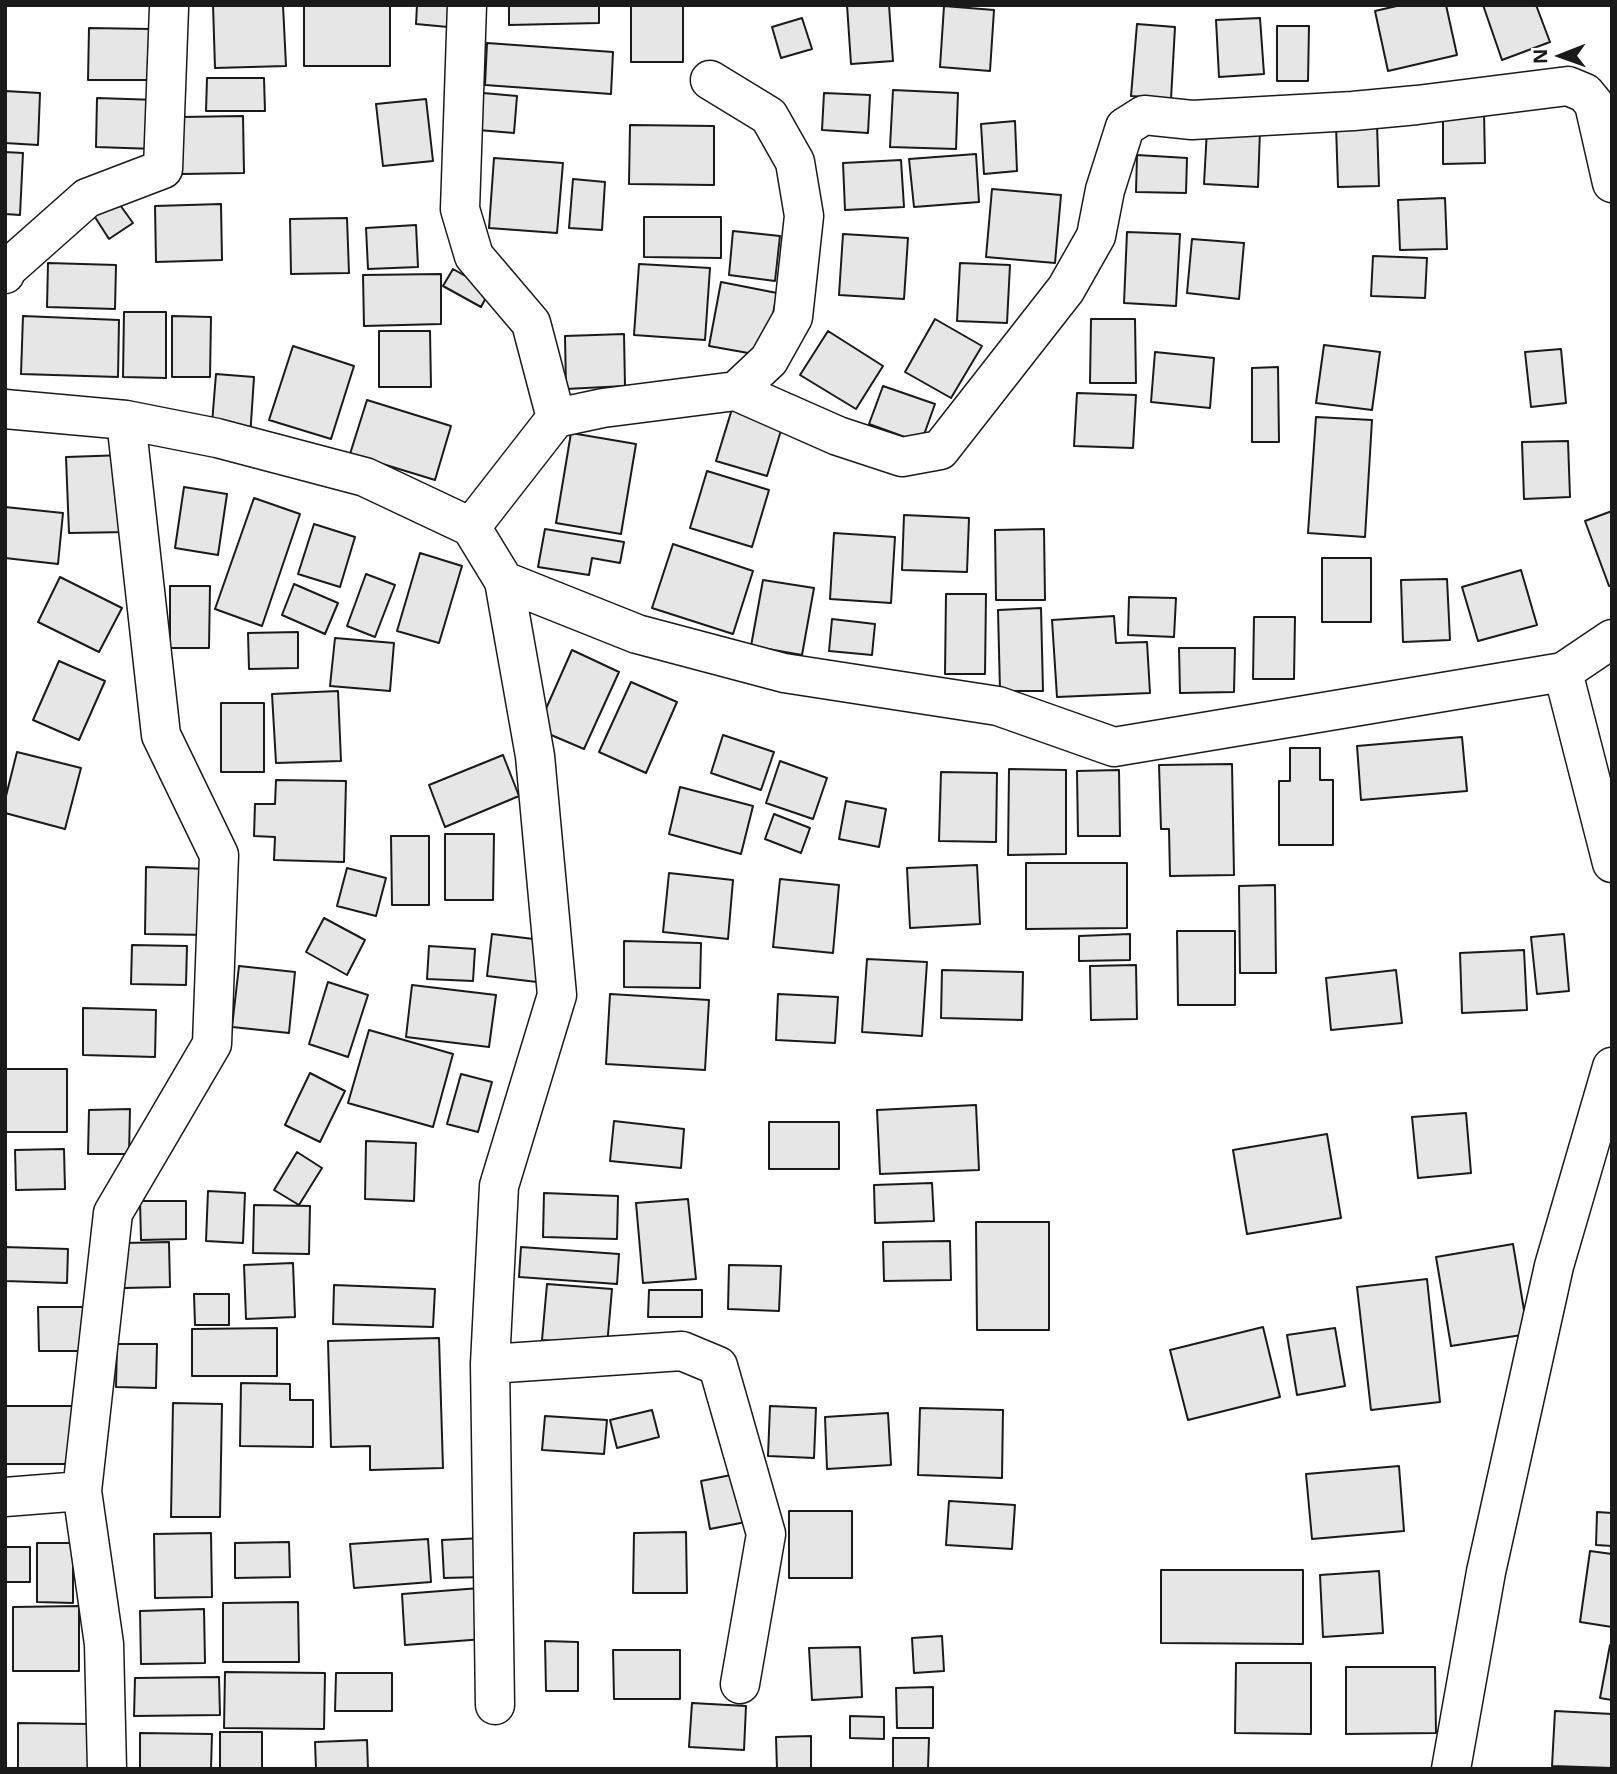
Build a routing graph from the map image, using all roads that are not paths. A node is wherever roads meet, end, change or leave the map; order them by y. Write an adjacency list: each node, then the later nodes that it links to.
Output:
1 (467, 5): 8 (street)
2 (169, 8): 5 (street)
3 (710, 80): 6 (street)
4 (1612, 183): 6 (street)
5 (5, 274)
6 (736, 391): 8 (street)
7 (5, 409): 9 (street)
8 (556, 418): 10 (street)
9 (126, 420): 10 (street); 17 (street)
10 (471, 527): 11 (street)
11 (504, 580): 13 (street); 16 (street)
12 (1612, 639): 13 (street)
13 (1563, 672): 14 (street)
14 (1612, 863)
15 (1612, 1067): 22 (street)
16 (490, 1364): 19 (street); 20 (street)
17 (82, 1491): 18 (street); 21 (street)
18 (5, 1497)
19 (740, 1684)
20 (495, 1705)
21 (107, 1769)
22 (1451, 1769)

